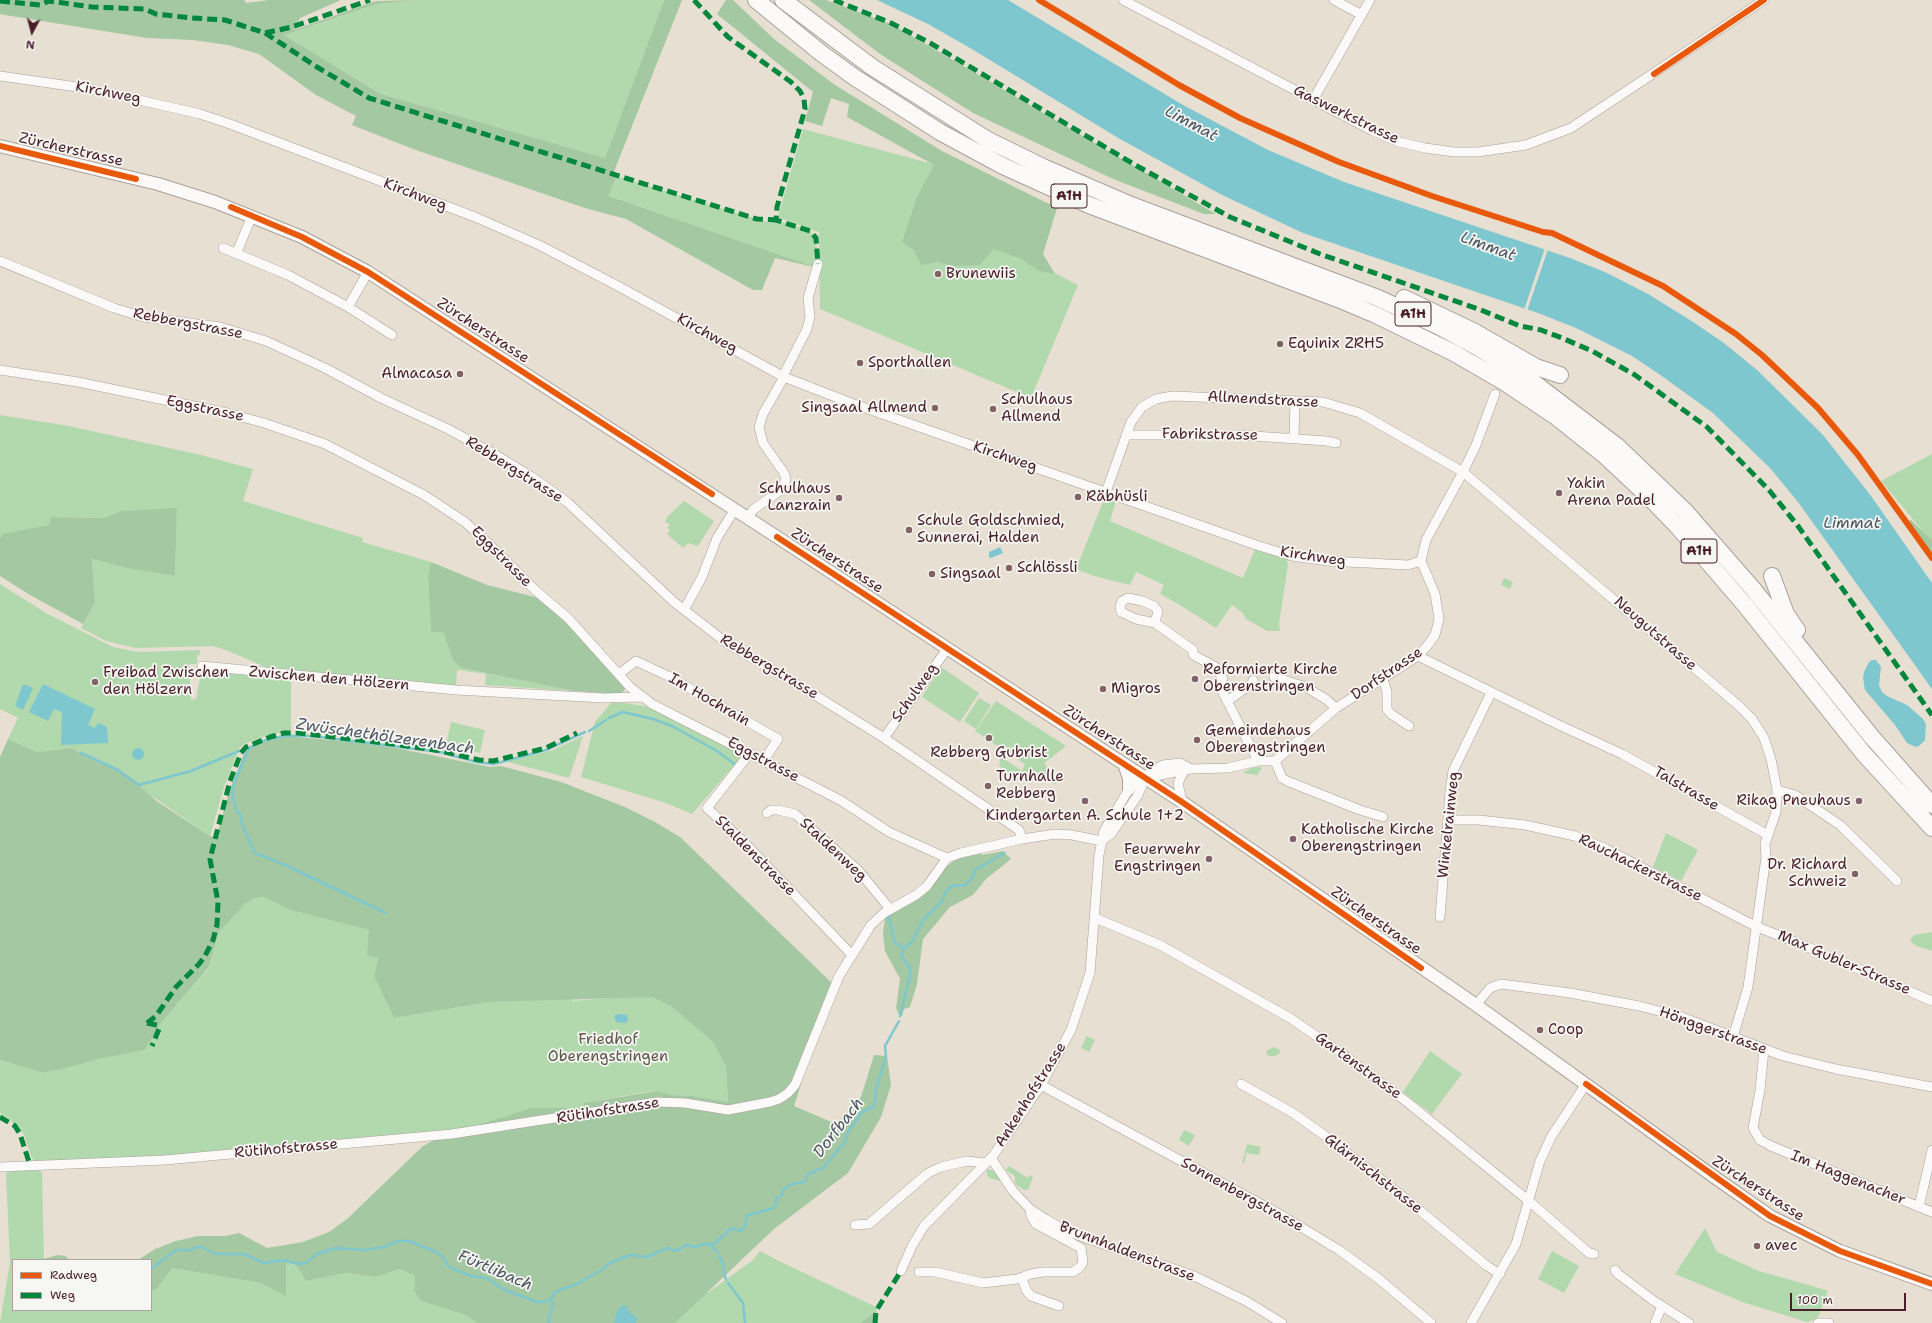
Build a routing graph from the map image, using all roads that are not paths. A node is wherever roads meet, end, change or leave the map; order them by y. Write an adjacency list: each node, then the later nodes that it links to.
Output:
1 (756, 0): 64 (highway, A1H)
2 (783, 0): 12 (highway, A1H)
3 (1123, 0): 9 (street, Gaswerkstrasse)
4 (1334, 0): 7 (street)
5 (1370, 0): 7 (street)
6 (1764, 0): 9 (street, Gaswerkstrasse)
7 (1362, 15): 9 (street)
8 (0, 76): 22 (street, Kirchweg)
9 (1313, 100)
10 (0, 146): 11 (main road, Zürcherstrasse)
11 (252, 216): 14 (street); 17 (main road, Zürcherstrasse)
12 (1190, 226): 21 (highway); 45 (highway, A1H)
13 (223, 248): 14 (street)
14 (236, 254): 18 (street)
15 (0, 260): 34 (street, Rebbergstrasse)
16 (818, 264): 22 (street)
17 (368, 272): 18 (street); 30 (main road, Zürcherstrasse)
18 (348, 307): 19 (street)
19 (392, 335)
20 (0, 370): 39 (street, Eggstrasse)
21 (1560, 375)
22 (784, 376): 29 (street, Kirchweg); 31 (street)
23 (1495, 394): 28 (street)
24 (1295, 401): 25 (street, Allmendstrasse); 26 (street); 28 (street, Allmendstrasse)
25 (1126, 435): 26 (street, Fabrikstrasse); 29 (street, Allmendstrasse)
26 (1294, 438): 27 (street, Fabrikstrasse)
27 (1336, 443)
28 (1463, 472): 32 (street); 58 (street, Neugutstrasse)
29 (1106, 492): 32 (street, Kirchweg)
30 (735, 509): 31 (main road, Zürcherstrasse); 34 (street)
31 (747, 518): 36 (main road, Zürcherstrasse)
32 (1421, 561): 37 (street, Dorfstrasse)
33 (1772, 576): 45 (highway)
34 (684, 610): 49 (street, Rebbergstrasse)
35 (1155, 623): 46 (street)
36 (947, 648): 49 (street, Schulweg); 54 (main road, Zürcherstrasse)
37 (1418, 656): 41 (street, Dorfstrasse); 43 (street, Talstrasse)
38 (202, 666): 44 (street, Zwischen den Hölzern)
39 (619, 674): 44 (street, Eggstrasse); 51 (street, Im Hochrain)
40 (1274, 677): 47 (street)
41 (1382, 679): 47 (street, Dorfstrasse); 48 (street)
42 (1253, 680): 46 (street)
43 (1491, 693): 63 (street, Winkelrainweg); 65 (street, Talstrasse)
44 (642, 697): 50 (street, Eggstrasse)
45 (1839, 698): 60 (highway, A1H)
46 (1227, 700): 52 (street)
47 (1336, 708): 53 (street, Dorfstrasse)
48 (1409, 726)
49 (884, 738): 66 (street, Rebbergstrasse)
50 (750, 753): 51 (street, Eggstrasse); 74 (street, Staldenstrasse)
51 (764, 760): 68 (street, Eggstrasse)
52 (1258, 761): 53 (street); 55 (street)
53 (1275, 762): 62 (street)
54 (1124, 764): 56 (main road, Zürcherstrasse); 57 (main road)
55 (1187, 770): 56 (street); 59 (street)
56 (1145, 778): 57 (street); 59 (main road, Zürcherstrasse); 67 (street)
57 (1130, 789): 67 (street)
58 (1777, 790): 65 (street, Neugutstrasse); 69 (street)
59 (1182, 802): 76 (main road, Zürcherstrasse)
60 (1932, 805)
61 (767, 813): 70 (street, Staldenweg)
62 (1383, 817)
63 (1448, 820): 71 (street, Winkelrainweg); 73 (street, Rauchackerstrasse)
64 (1932, 828)
65 (1768, 835): 73 (street)
66 (1022, 839): 67 (street); 68 (street)
67 (1101, 841): 72 (street, Ankenhofstrasse)
68 (947, 858): 70 (street, Rütihofstrasse)
69 (1897, 881)
70 (890, 909): 74 (street, Rütihofstrasse)
71 (1440, 917)
72 (1095, 918): 81 (street, Ankenhofstrasse); 86 (street, Gartenstrasse)
73 (1755, 926): 75 (street, Max Gubler-Strasse); 77 (street)
74 (851, 954): 85 (street, Rütihofstrasse)
75 (1932, 1001)
76 (1476, 1005): 77 (street, Hönggerstrasse); 80 (main road, Zürcherstrasse)
77 (1734, 1037): 78 (street, Hönggerstrasse)
78 (1764, 1050): 82 (street, Hönggerstrasse); 87 (street, Im Haggenacher)
79 (1241, 1084): 95 (street, Glärnischstrasse)
80 (1586, 1084): 86 (street); 97 (main road, Zürcherstrasse)
81 (1041, 1085): 84 (street, Ankenhofstrasse); 101 (street, Sonnenbergstrasse)
82 (1932, 1087)
83 (1932, 1150): 87 (street, Im Haggenacher)
84 (988, 1161): 88 (street, Brunnhaldenstrasse); 90 (street); 93 (street, Ankenhofstrasse)
85 (0, 1167)
86 (1529, 1201): 91 (street, Gartenstrasse); 95 (street)
87 (1919, 1207): 89 (street)
88 (1030, 1209): 96 (street); 100 (street, Brunnhaldenstrasse)
89 (1932, 1212)
90 (855, 1225)
91 (1594, 1254)
92 (1615, 1270): 99 (street)
93 (901, 1271)
94 (919, 1272): 96 (street)
95 (1500, 1274): 102 (street)
96 (1022, 1278): 98 (street)
97 (1932, 1284)
98 (1059, 1306)
99 (1662, 1306): 103 (street); 104 (street)
100 (1282, 1323)
101 (1431, 1323)
102 (1471, 1323)
103 (1654, 1323)
104 (1689, 1323)
105 (1818, 1323): 106 (street)
106 (1829, 1323)

